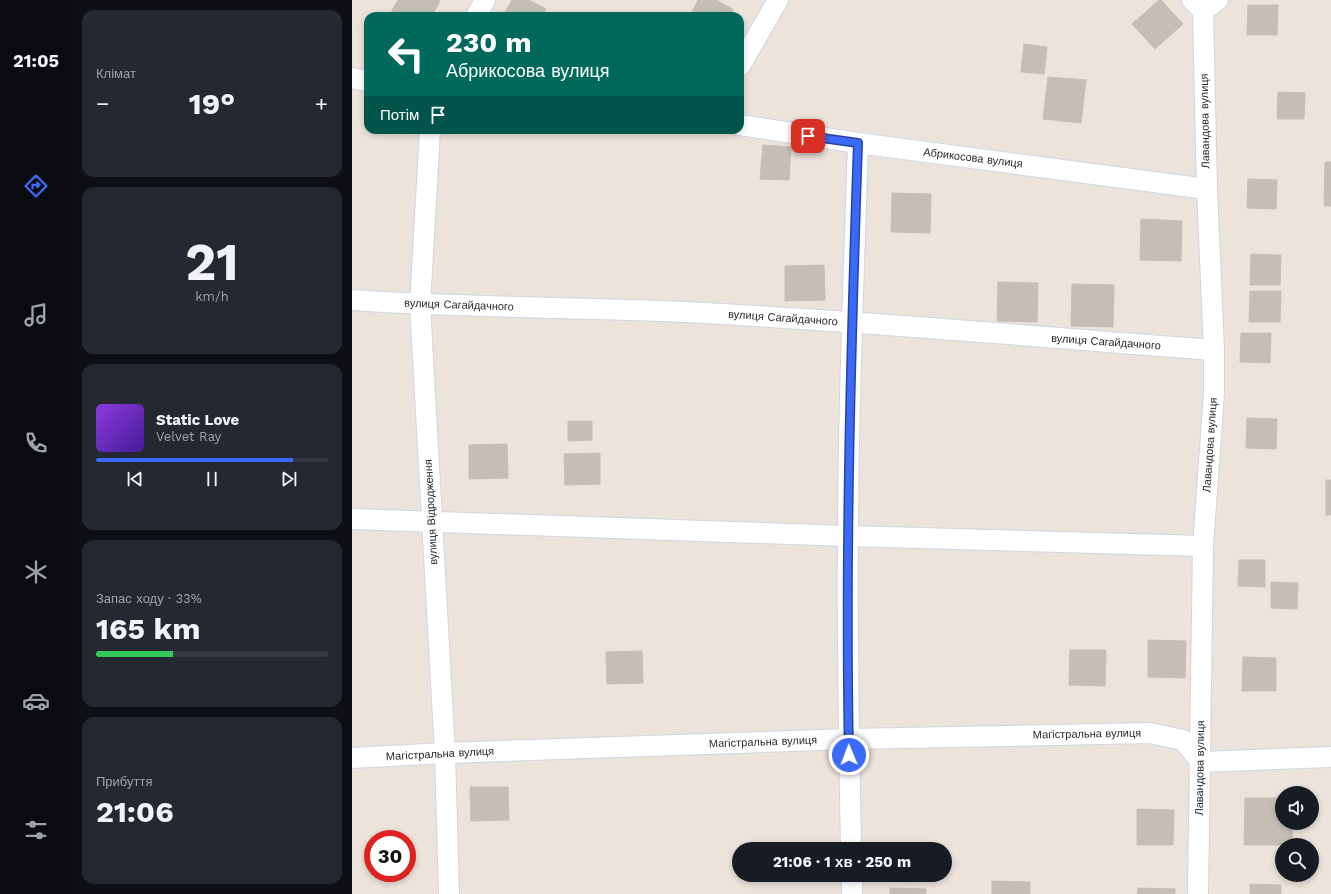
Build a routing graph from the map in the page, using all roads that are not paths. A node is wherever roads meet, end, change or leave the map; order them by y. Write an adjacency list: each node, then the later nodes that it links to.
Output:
1 (485, 0): 4 (street)
2 (778, 0): 5 (street)
3 (1204, 4): 11 (street, Лавандова вулиця)
4 (478, 12)
5 (744, 59)
6 (352, 78): 7 (street)
7 (364, 80)
8 (744, 127): 10 (street, Абрикосова вулиця)
9 (430, 134): 13 (street, вулиця Відродження)
10 (858, 143): 11 (street, Абрикосова вулиця); 14 (street)
11 (1207, 189): 15 (street, Лавандова вулиця)
12 (352, 300): 13 (street, вулиця Сагайдачного)
13 (420, 305): 14 (street, вулиця Сагайдачного); 17 (street, вулиця Відродження)
14 (852, 323): 15 (street, вулиця Сагайдачного); 18 (street)
15 (1214, 350): 19 (street, Лавандова вулиця)
16 (352, 519): 17 (street)
17 (431, 522): 18 (street); 21 (street, вулиця Відродження)
18 (848, 536): 19 (street); 20 (street)
19 (1203, 546): 24 (street, Лавандова вулиця)
20 (849, 739): 21 (street, Магістральна вулиця); 24 (street, Магістральна вулиця); 25 (street)
21 (445, 752): 23 (street, Магістральна вулиця); 27 (street, вулиця Відродження)
22 (1331, 757): 24 (street)
23 (352, 758)
24 (1201, 762): 29 (street, Лавандова вулиця)
25 (851, 842)
26 (852, 882): 28 (street)
27 (449, 894)
28 (852, 894)
29 (1198, 894)

